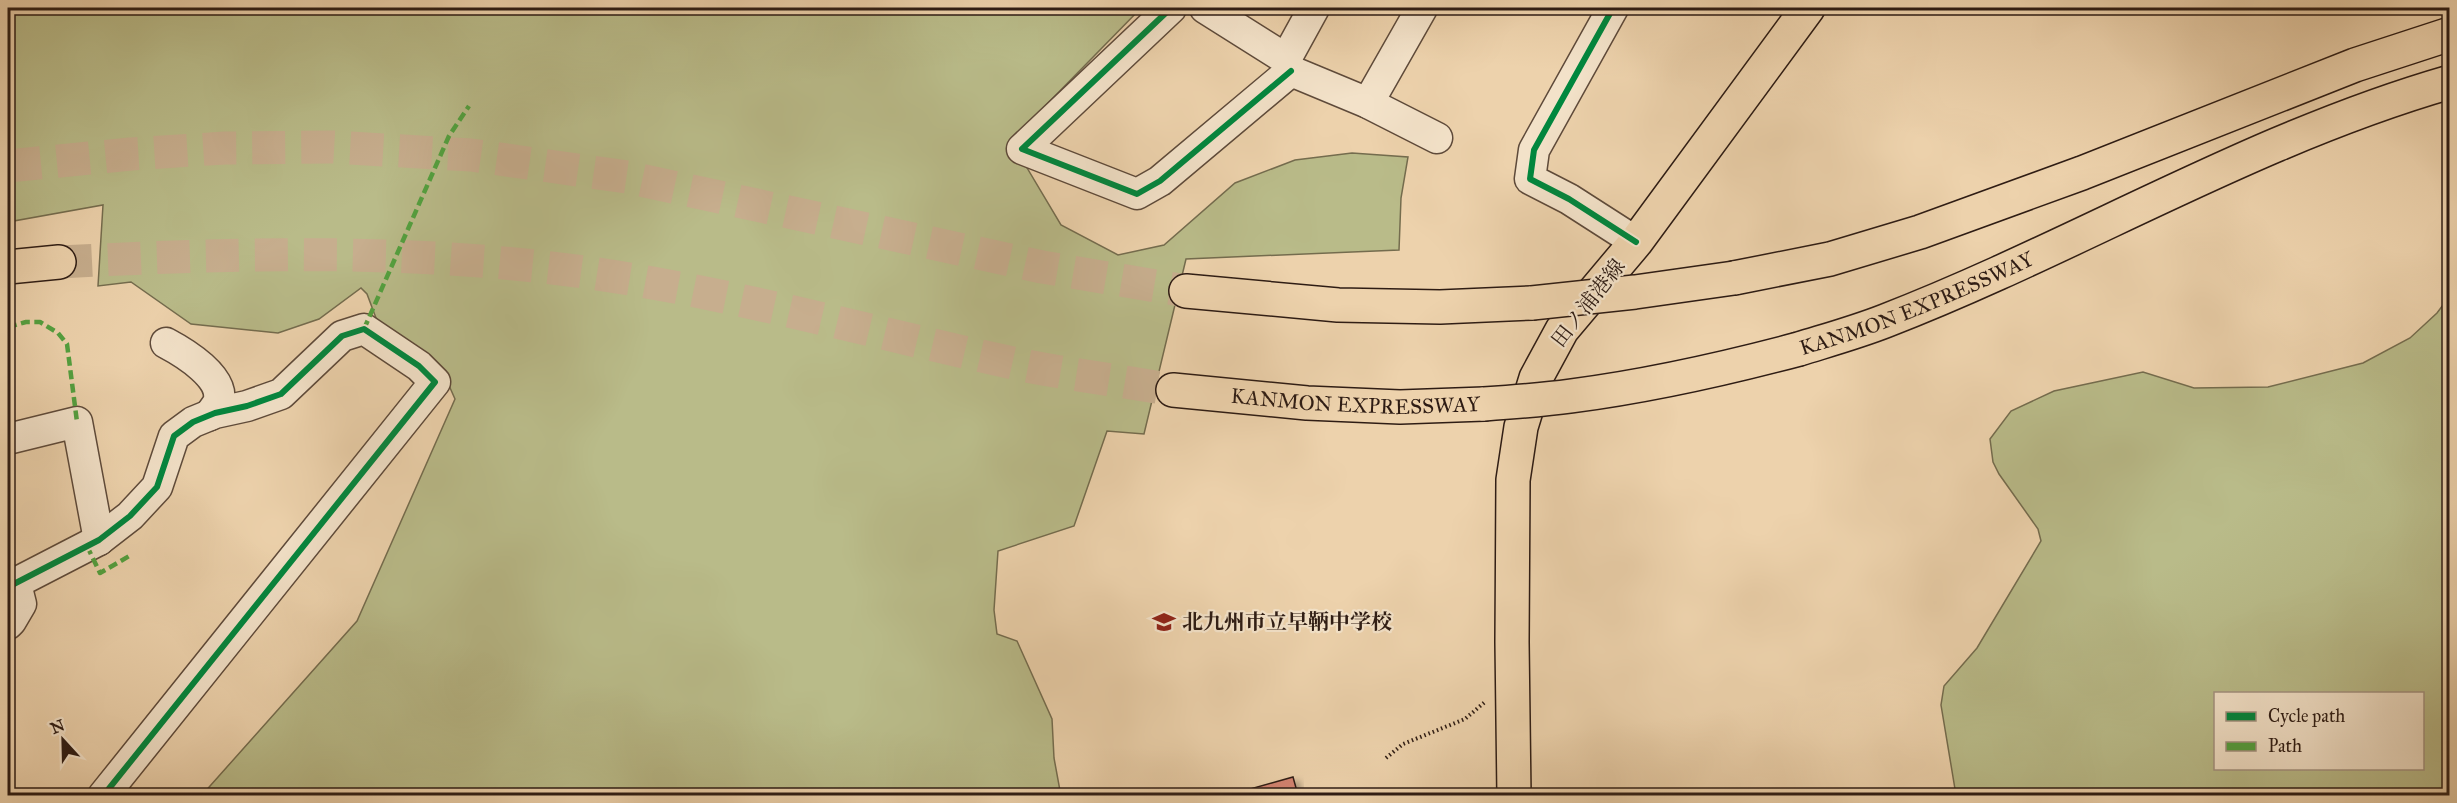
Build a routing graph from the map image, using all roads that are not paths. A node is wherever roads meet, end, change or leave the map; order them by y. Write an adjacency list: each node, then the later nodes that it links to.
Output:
1 (1171, 8): 8 (street)
2 (1205, 8): 8 (street)
3 (1314, 8): 8 (street)
4 (1422, 8): 10 (street)
5 (1613, 8): 12 (street)
6 (1808, 8): 12 (main road, 田ノ浦港線)
7 (2450, 34): 15 (main road, bridge)
8 (1289, 65): 10 (street)
9 (2450, 82): 17 (main road, KANMON EXPRESSWAY, bridge)
10 (1368, 103): 11 (street)
11 (1437, 138)
12 (1636, 242): 24 (main road, 田ノ浦港線)
13 (60, 262): 14 (main road)
14 (8, 267)
15 (1186, 291)
16 (166, 344): 18 (street)
17 (1173, 390)
18 (210, 415): 20 (street); 23 (street)
19 (8, 439): 20 (street)
20 (99, 540): 21 (street)
21 (12, 586): 22 (street)
22 (8, 624)
23 (103, 795)
24 (1514, 795)

